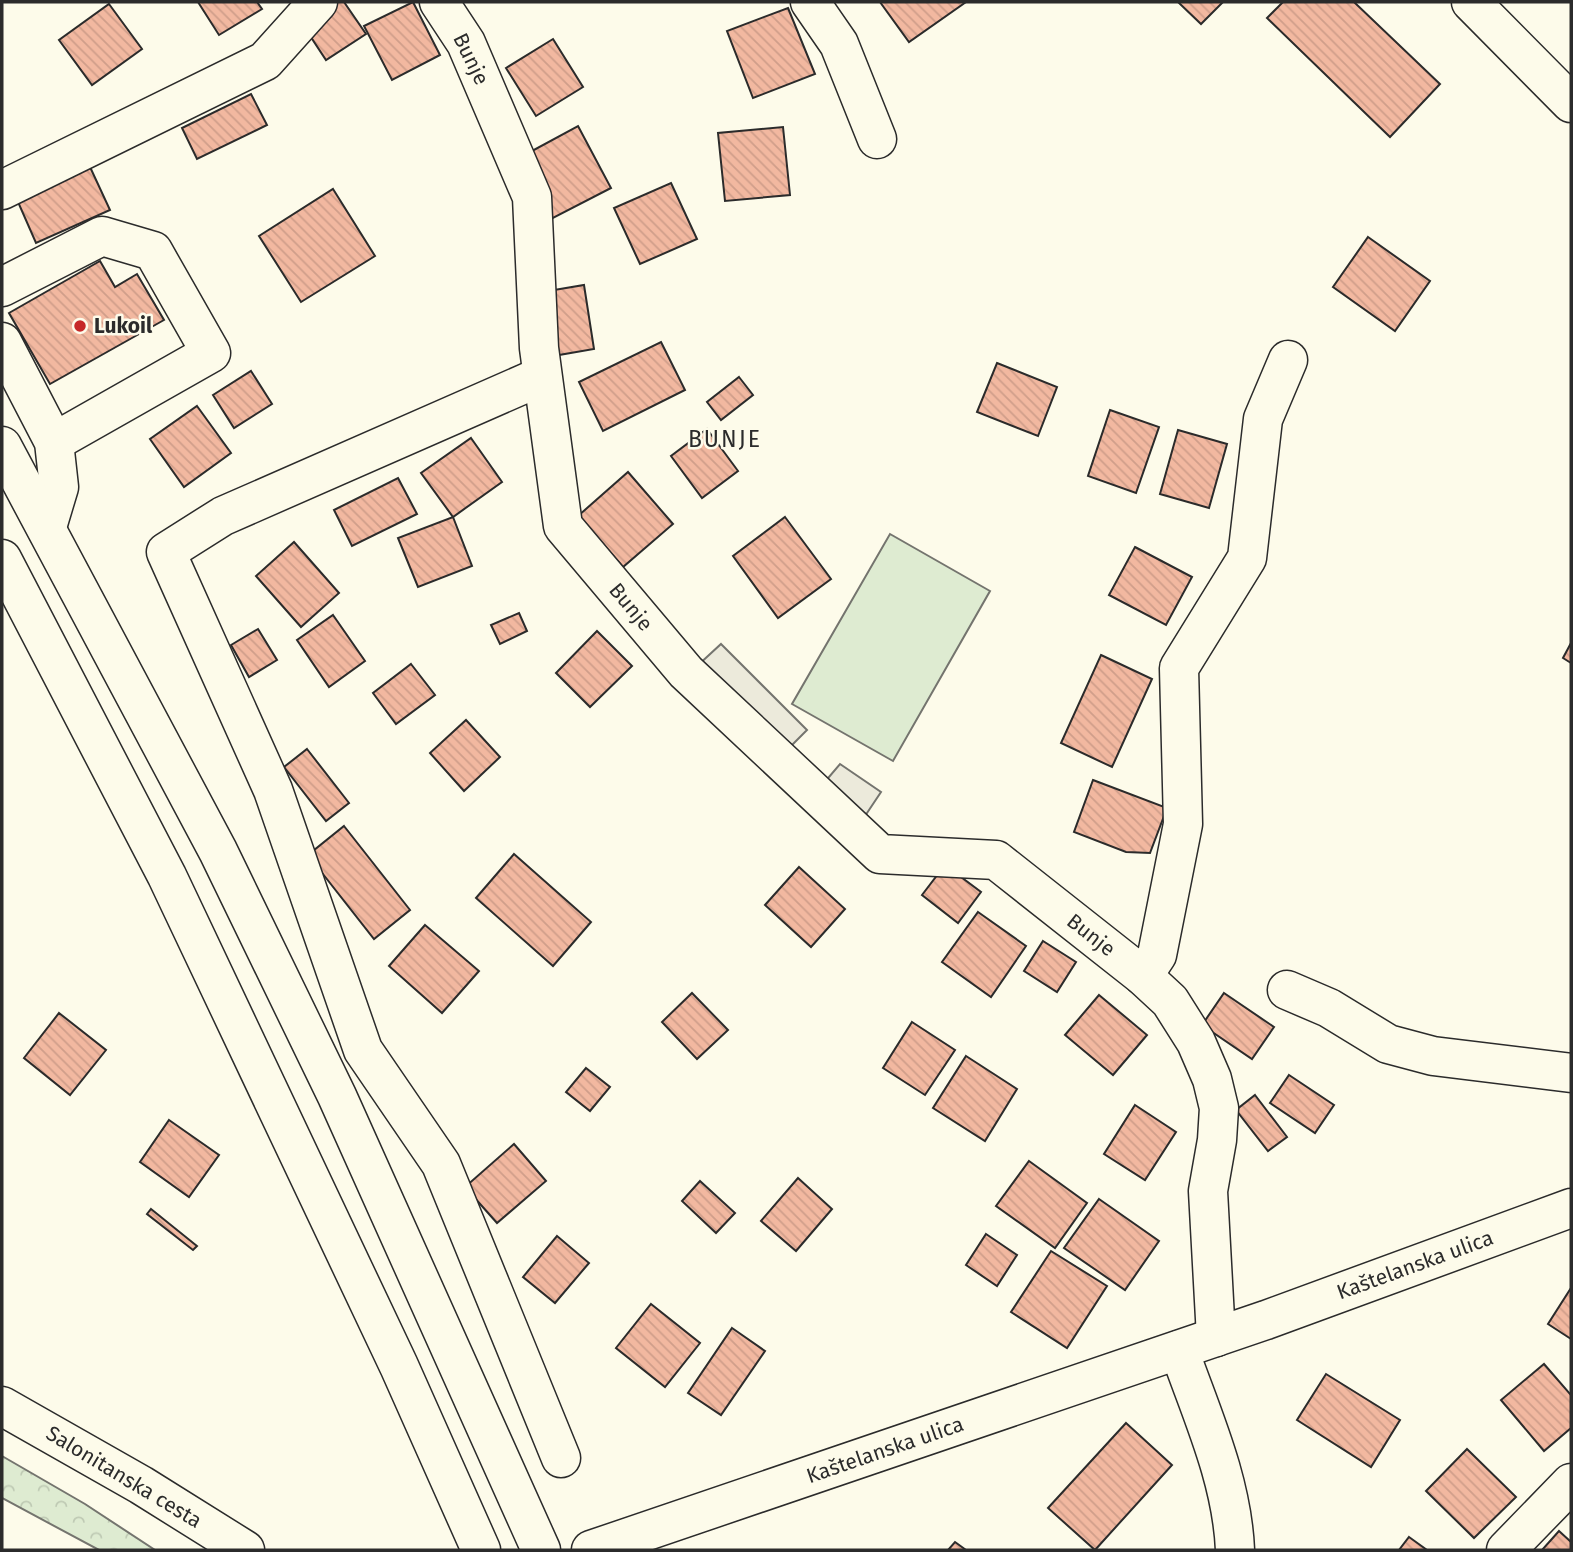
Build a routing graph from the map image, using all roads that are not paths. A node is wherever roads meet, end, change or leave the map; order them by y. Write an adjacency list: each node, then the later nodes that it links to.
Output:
1 (317, 2): 7 (main road)
2 (439, 2): 11 (main road, Bunje)
3 (810, 2): 6 (main road)
4 (1471, 2): 5 (main road)
5 (1571, 103)
6 (877, 139)
7 (2, 190)
8 (2, 287): 12 (main road)
9 (2, 342): 12 (main road)
10 (1288, 360): 16 (main road)
11 (542, 376): 16 (main road, Bunje); 23 (main road)
12 (54, 442): 14 (main road)
13 (2, 446): 14 (main road)
14 (47, 527): 27 (main road)
15 (2, 559): 25 (main road)
16 (1143, 976): 20 (main road, Bunje)
17 (1287, 990): 18 (main road)
18 (1571, 1073)
19 (1571, 1208): 20 (main road, Kaštelanska ulica)
20 (1216, 1337): 21 (main road, Kaštelanska ulica)
21 (1180, 1350): 28 (main road, Kaštelanska ulica); 29 (main road)
22 (2, 1406): 26 (main road, Salonitanska cesta)
23 (561, 1458)
24 (1571, 1483): 30 (main road)
25 (478, 1542)
26 (245, 1550)
27 (541, 1550)
28 (591, 1550)
29 (1235, 1550)
30 (1506, 1550)

